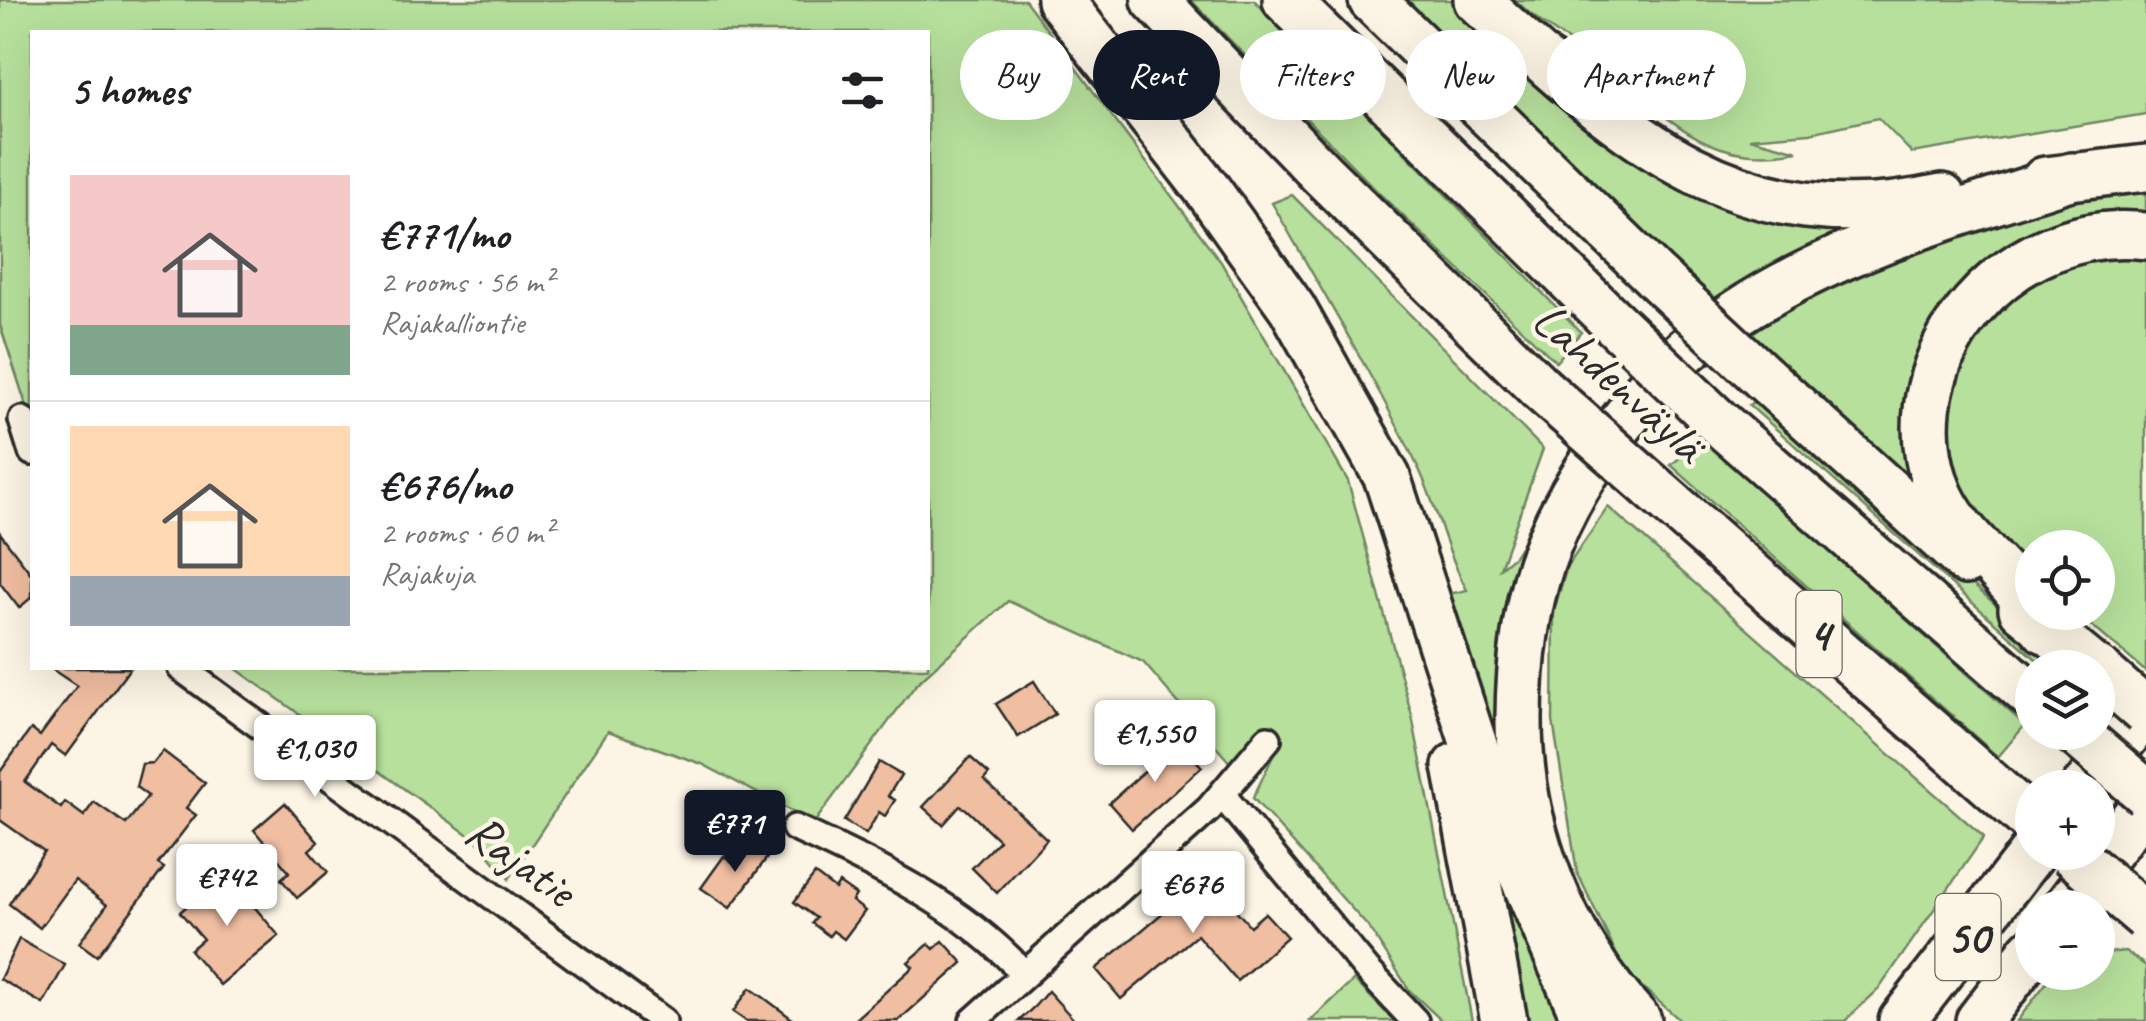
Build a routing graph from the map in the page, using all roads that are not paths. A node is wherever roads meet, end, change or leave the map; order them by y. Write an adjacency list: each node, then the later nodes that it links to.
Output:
1 (1060, 0): 11 (highway)
2 (1155, 0): 25 (highway, Lahdenväylä / 4, bridge)
3 (1286, 0): 17 (highway, Lahdenväylä / 4, bridge)
4 (1372, 0): 13 (highway, bridge)
5 (1477, 0): 7 (highway)
6 (2146, 168): 7 (highway)
7 (2072, 176): 38 (highway)
8 (2146, 236): 12 (highway)
9 (22, 420): 10 (street)
10 (30, 446)
11 (1419, 572): 36 (highway); 37 (highway)
12 (2015, 588)
13 (2015, 603)
14 (2045, 630): 15 (highway)
15 (2072, 650)
16 (183, 670): 33 (street, Rajatie)
17 (2015, 681)
18 (2115, 685): 19 (highway, bridge)
19 (2146, 712): 22 (highway)
20 (1268, 739): 23 (street)
21 (2092, 750): 24 (highway, bridge)
22 (2099, 770)
23 (1222, 796): 32 (street); 35 (street)
24 (2144, 803): 29 (highway, 50)
25 (2015, 806)
26 (795, 828): 32 (street)
27 (2019, 870): 39 (highway, 50)
28 (2091, 870): 30 (highway, bridge)
29 (2079, 890)
30 (2146, 918)
31 (2015, 973): 40 (highway, 50)
32 (1024, 974): 34 (street)
33 (663, 1021)
34 (972, 1021)
35 (1415, 1021)
36 (1504, 1021)
37 (1586, 1021)
38 (1638, 1021)
39 (1902, 1021)
40 (1979, 1021)

